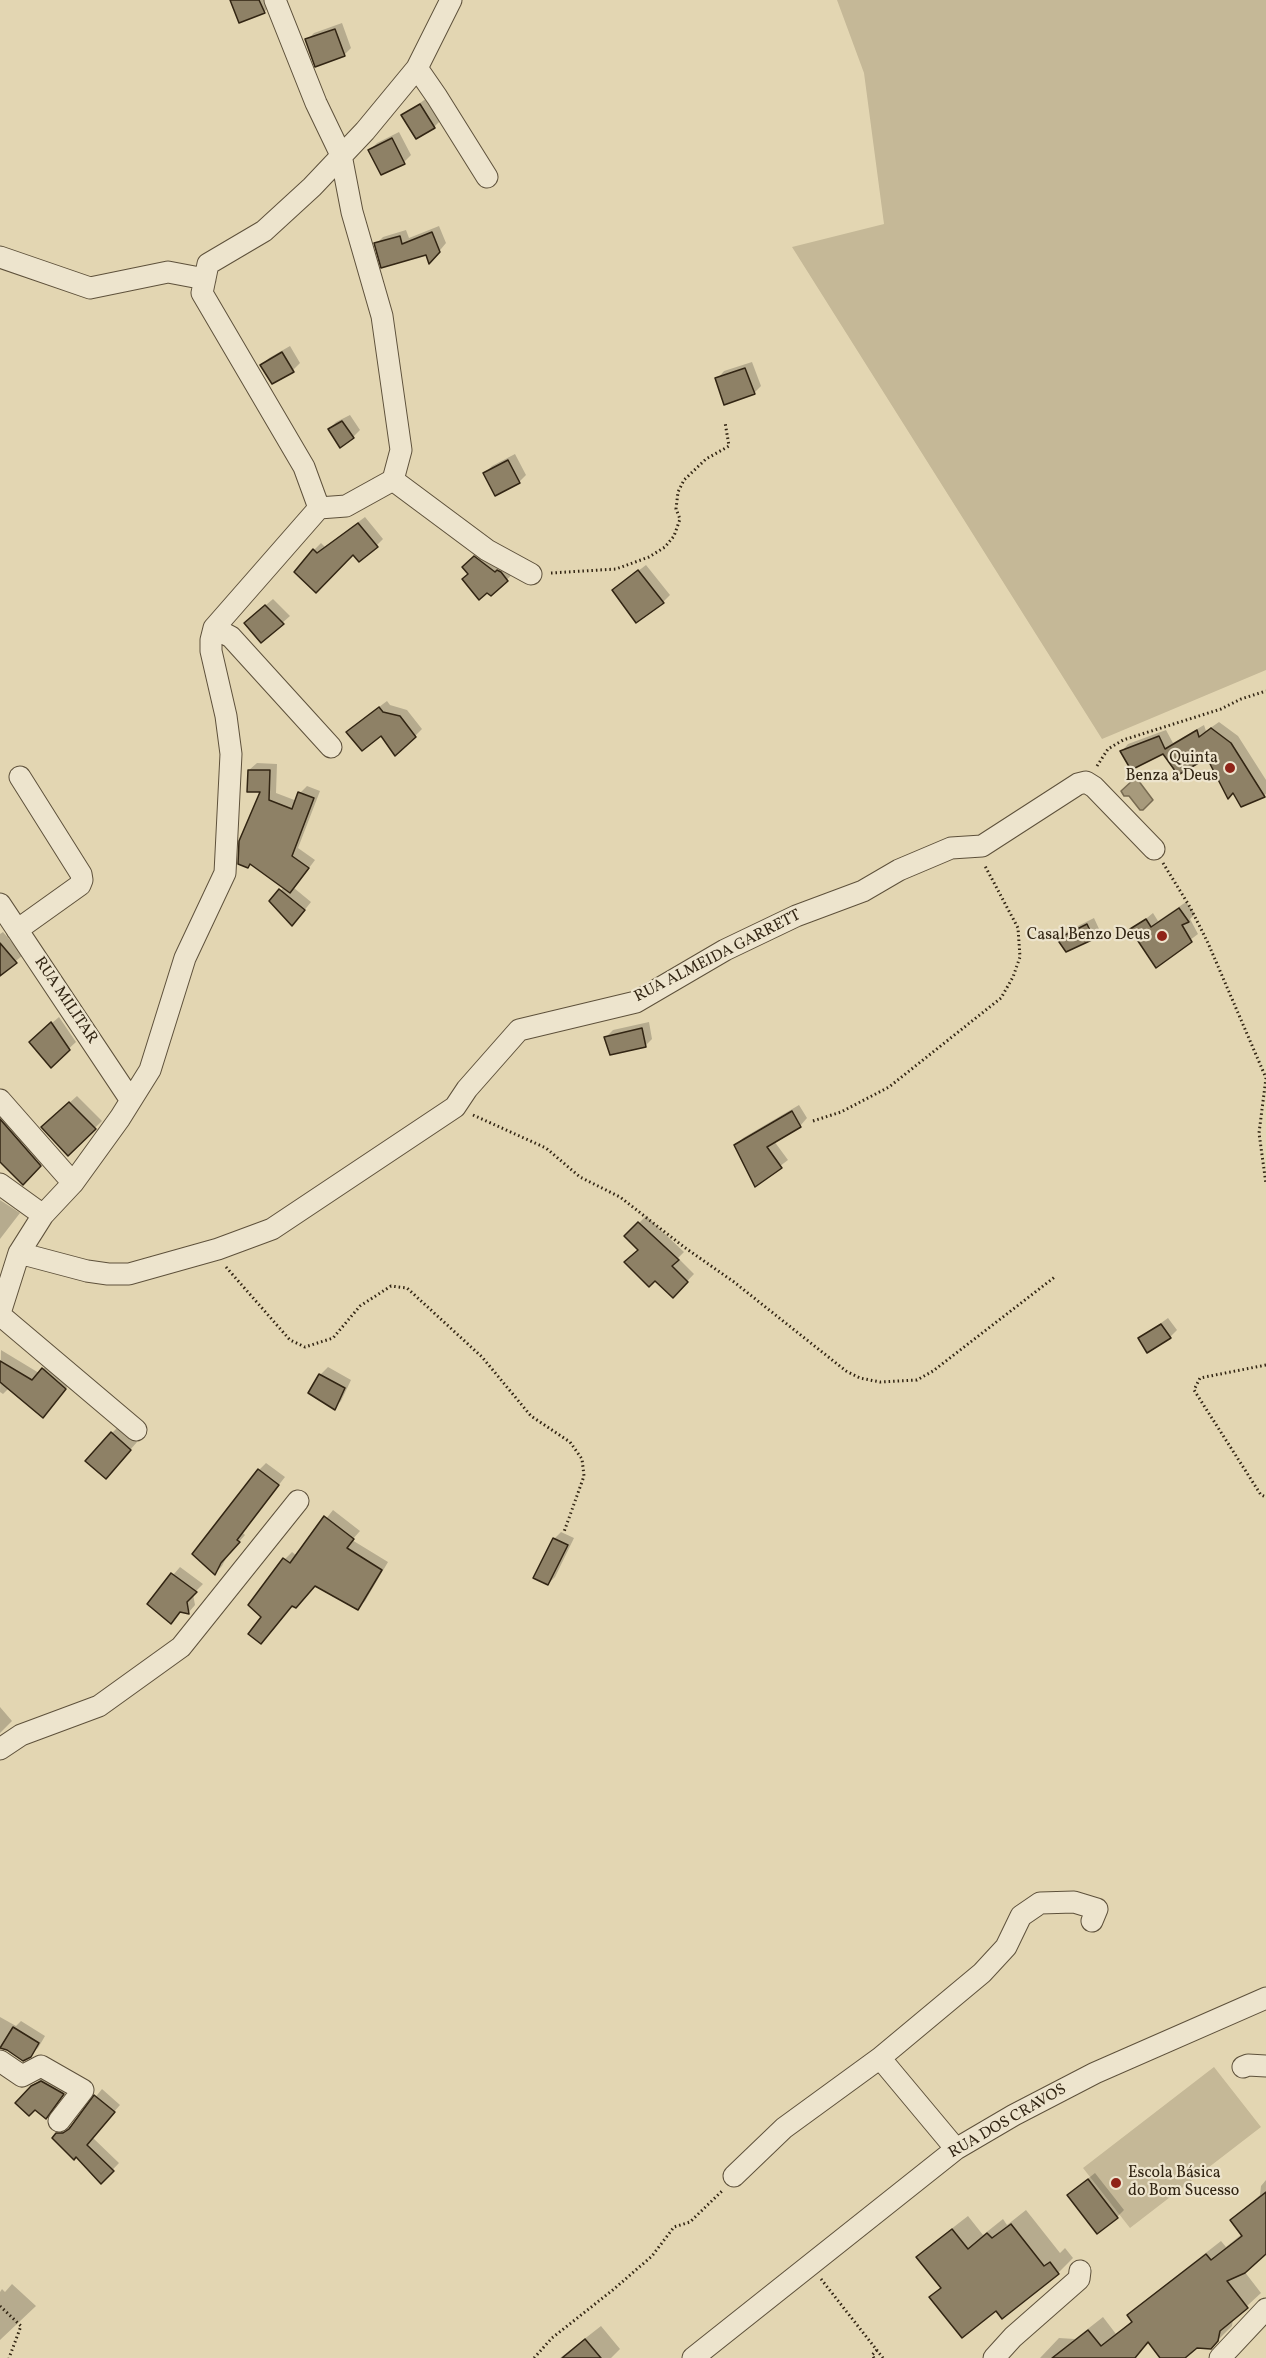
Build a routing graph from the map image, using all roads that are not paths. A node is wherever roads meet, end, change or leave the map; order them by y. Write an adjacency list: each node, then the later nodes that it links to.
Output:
1 (275, 0): 4 (street)
2 (451, 0): 3 (street)
3 (417, 68): 4 (street); 5 (street)
4 (341, 155): 7 (street); 8 (street)
5 (487, 177)
6 (0, 257): 7 (street)
7 (205, 279): 9 (street)
8 (393, 480): 9 (street); 10 (street)
9 (320, 508): 11 (street)
10 (531, 574)
11 (214, 628): 12 (street); 17 (street)
12 (331, 747)
13 (20, 777): 16 (street)
14 (1154, 849): 22 (street, RUA ALMEIDA GARRETT)
15 (0, 904): 16 (street, RUA MILITAR)
16 (17, 930): 17 (street, RUA MILITAR)
17 (130, 1098): 19 (street)
18 (0, 1100): 19 (street)
19 (73, 1183): 21 (street)
20 (0, 1184): 21 (street)
21 (43, 1215): 22 (street)
22 (19, 1253): 23 (street)
23 (0, 1314): 24 (street)
24 (136, 1430)
25 (298, 1502): 26 (street)
26 (0, 1749)
27 (1092, 1921): 29 (street)
28 (1266, 1998): 34 (street, RUA DOS CRAVOS)
29 (880, 2058): 34 (street); 35 (street)
30 (0, 2061): 33 (street)
31 (1266, 2066): 32 (street)
32 (1243, 2067)
33 (59, 2121)
34 (956, 2149): 38 (street, RUA DOS CRAVOS)
35 (734, 2176)
36 (1080, 2271): 39 (street)
37 (1266, 2309): 40 (street)
38 (693, 2358)
39 (994, 2358)
40 (1220, 2358)

